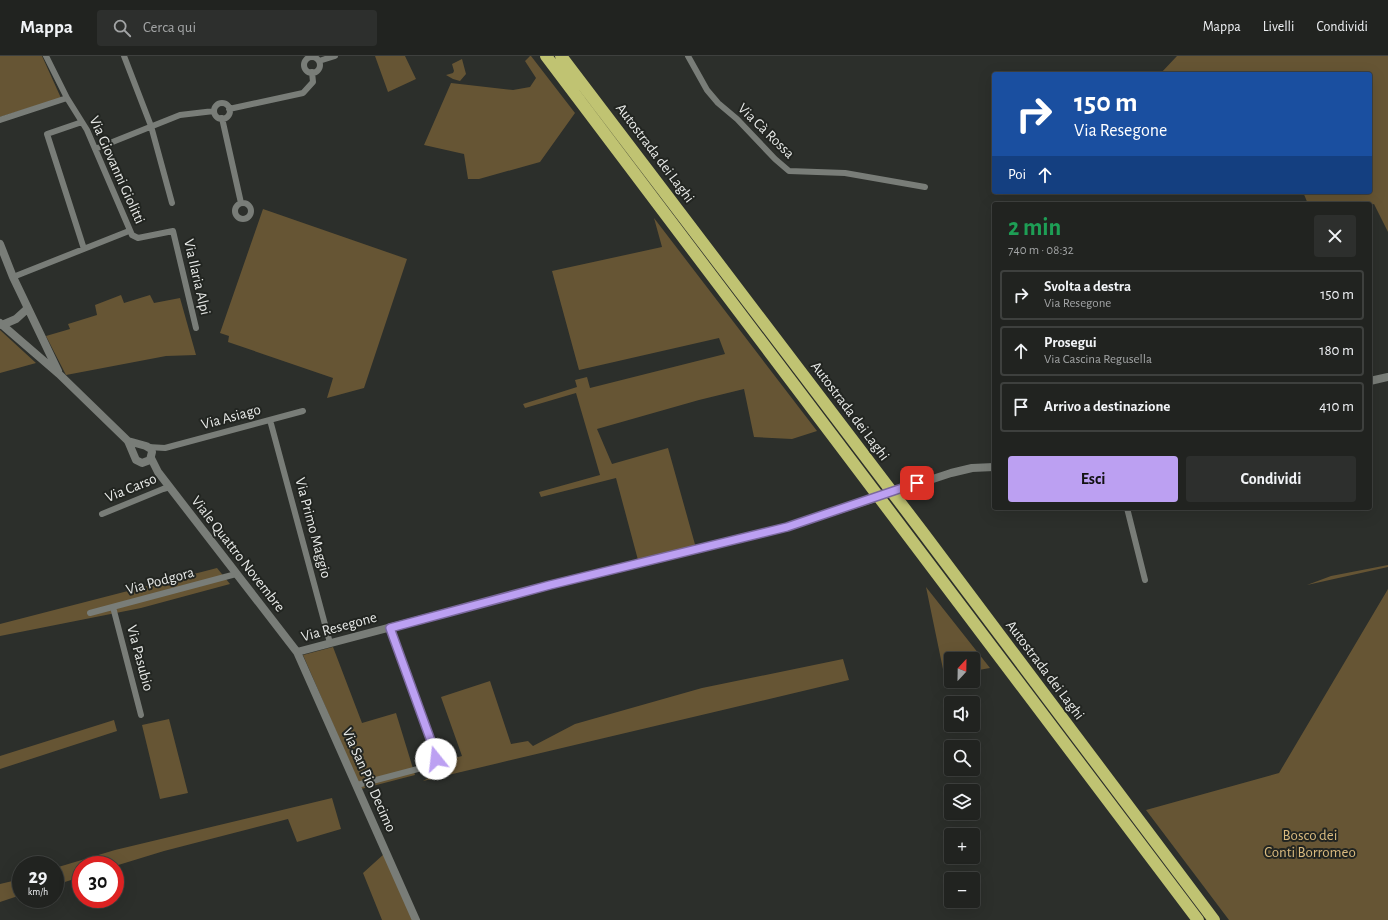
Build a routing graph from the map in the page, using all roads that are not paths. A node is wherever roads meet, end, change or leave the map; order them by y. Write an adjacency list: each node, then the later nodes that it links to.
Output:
1 (46, 56): 9 (street, Via Giovanni Giolitti)
2 (124, 56): 15 (street)
3 (335, 56): 7 (street)
4 (546, 56): 52 (highway, Autostrada dei Laghi)
5 (561, 56): 53 (highway, Autostrada dei Laghi)
6 (688, 56): 17 (street, Via Cà Rossa)
7 (319, 61): 8 (street); 8 (street)
8 (312, 72): 10 (street)
9 (67, 98): 13 (street); 14 (street, Via Giovanni Giolitti)
10 (229, 109): 11 (street); 12 (street)
11 (214, 111): 12 (street); 15 (street)
12 (222, 118): 19 (street)
13 (0, 120)
14 (82, 122): 16 (street, Via Giovanni Giolitti); 23 (street)
15 (151, 126): 16 (street); 18 (street)
16 (95, 149): 20 (street, Via Giovanni Giolitti)
17 (925, 187)
18 (172, 203)
19 (241, 203)
20 (129, 230): 21 (street, Via Giovanni Giolitti); 23 (street)
21 (173, 231): 27 (street, Via Ilaria Alpi)
22 (0, 244): 24 (street)
23 (84, 249): 24 (street)
24 (13, 278): 25 (street)
25 (27, 309): 26 (street); 28 (street)
26 (1, 324): 28 (street)
27 (196, 328)
28 (59, 374): 33 (street)
29 (1388, 376): 30 (street)
30 (1372, 380)
31 (303, 411): 32 (street, Via Asiago)
32 (270, 420): 35 (street, Via Asiago); 47 (street, Via Primo Maggio)
33 (128, 441): 34 (street); 36 (street)
34 (146, 446): 35 (street, Via Asiago); 36 (street); 37 (street)
35 (165, 448): 37 (street, Via Asiago)
36 (134, 454): 37 (street)
37 (150, 459): 39 (street, Viale Quattro Novembre)
38 (992, 467): 46 (street, Via Resegone)
39 (170, 487): 41 (street, Via Carso); 42 (street, Viale Quattro Novembre)
40 (1128, 510): 43 (street)
41 (102, 514)
42 (236, 574): 44 (street, Via Podgora); 48 (street, Viale Quattro Novembre)
43 (1145, 580)
44 (113, 607): 45 (street, Via Podgora); 49 (street, Via Pasubio)
45 (90, 613)
46 (390, 628): 47 (street, Via Resegone); 50 (street)
47 (330, 643): 48 (street, Via Resegone)
48 (297, 652): 50 (street, Via San Pio Decimo)
49 (141, 715)
50 (357, 785): 51 (street, Via San Pio Decimo)
51 (416, 920)
52 (1198, 920)
53 (1214, 920)

